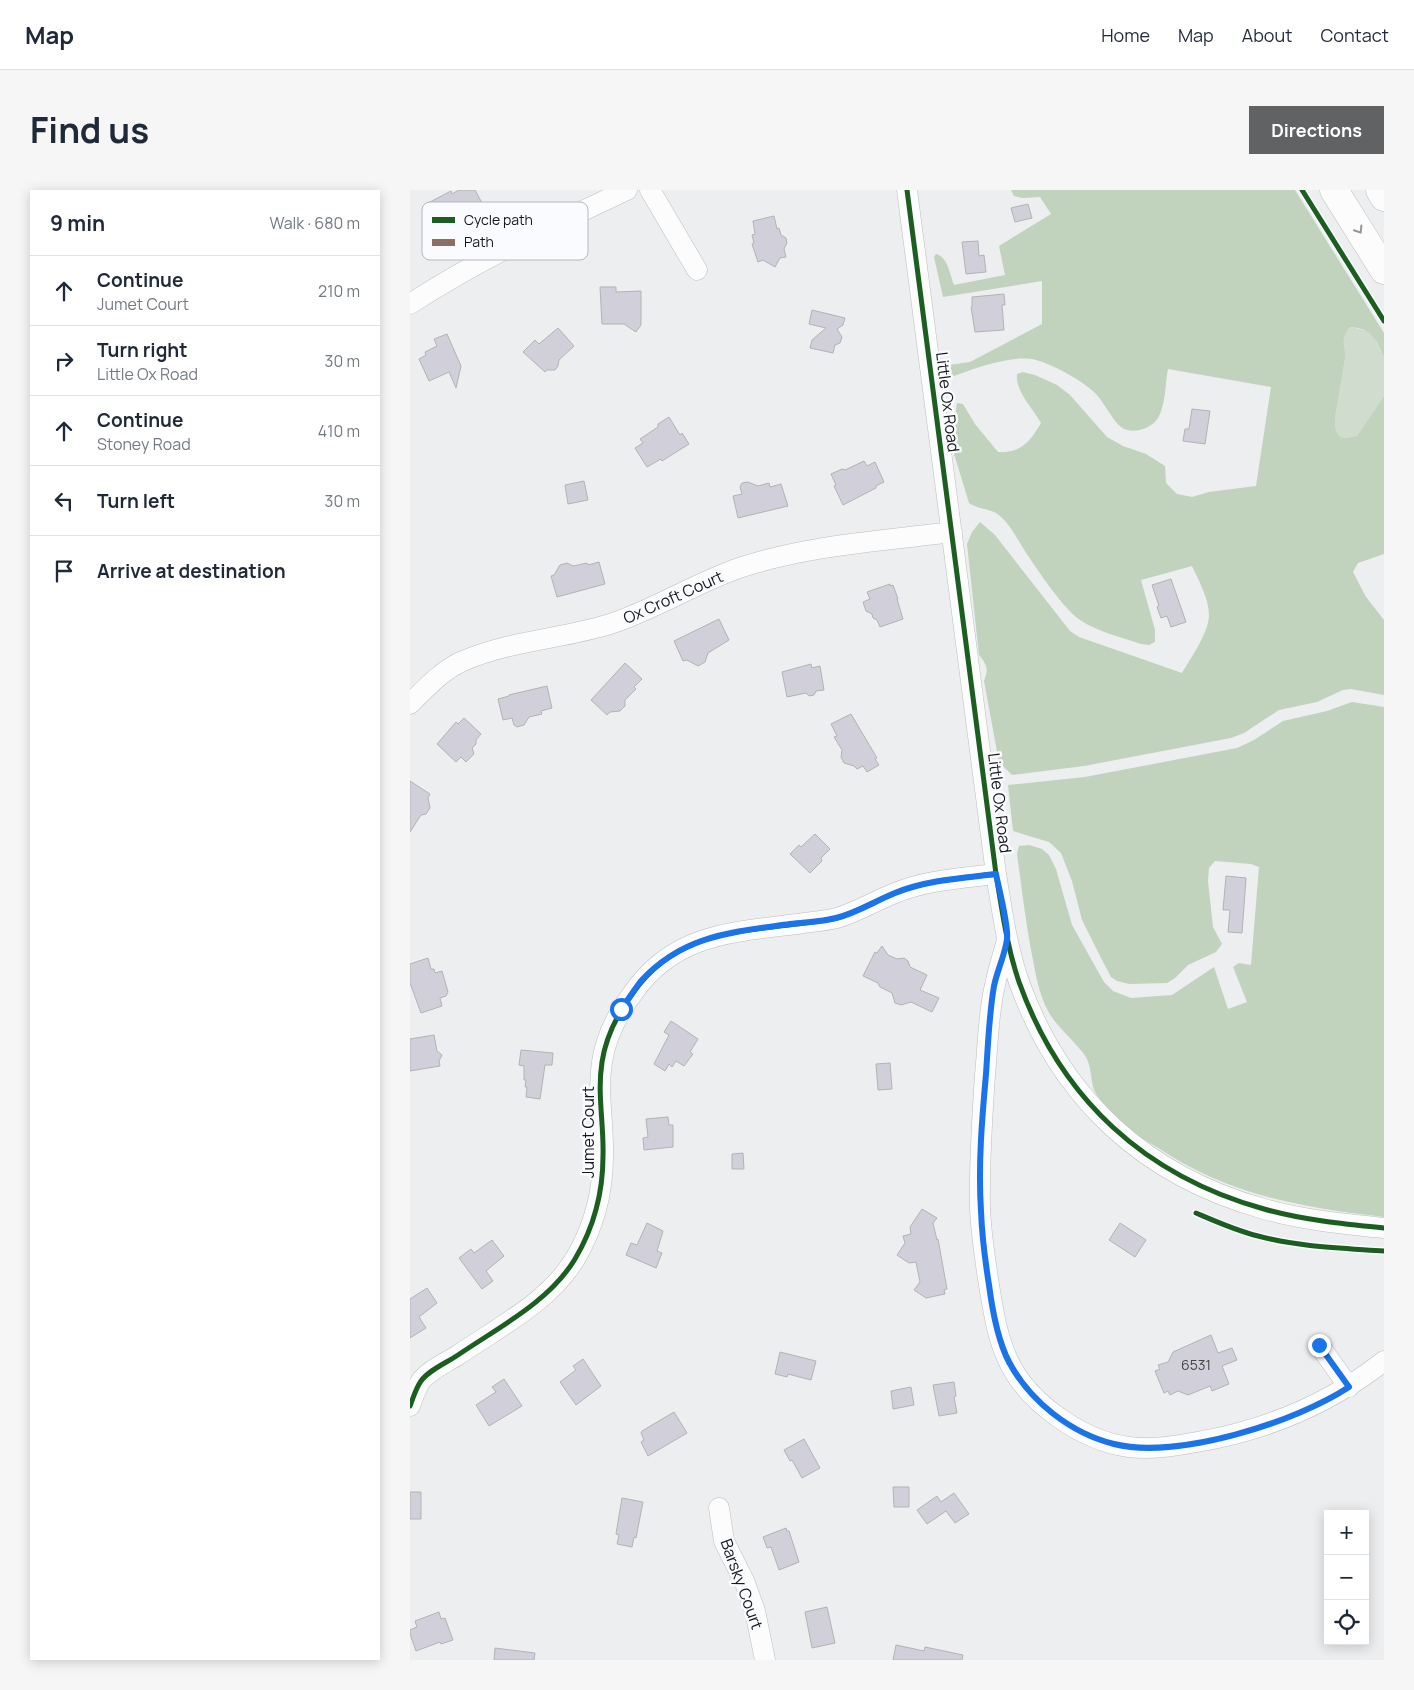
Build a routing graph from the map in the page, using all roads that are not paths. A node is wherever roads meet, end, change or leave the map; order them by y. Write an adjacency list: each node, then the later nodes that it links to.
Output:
1 (627, 190): 7 (street)
2 (650, 190): 9 (street)
3 (907, 190): 12 (street, Little Ox Road)
4 (1334, 190): 10 (highway, one-way to 10)
5 (1380, 190): 6 (highway)
6 (1384, 197)
7 (588, 209)
8 (483, 260): 11 (street)
9 (697, 270)
10 (1384, 270)
11 (410, 304)
12 (952, 532): 13 (street, Ox Croft Court); 14 (street, Little Ox Road)
13 (410, 704)
14 (996, 874): 15 (street, Little Ox Road); 20 (street, Jumet Court)
15 (1007, 938): 16 (street, Little Ox Road); 19 (street)
16 (1384, 1228)
17 (1319, 1345): 19 (street)
18 (1384, 1361): 19 (street)
19 (1349, 1387)
20 (410, 1406)
21 (719, 1508): 22 (street, Barsky Court)
22 (765, 1660)

